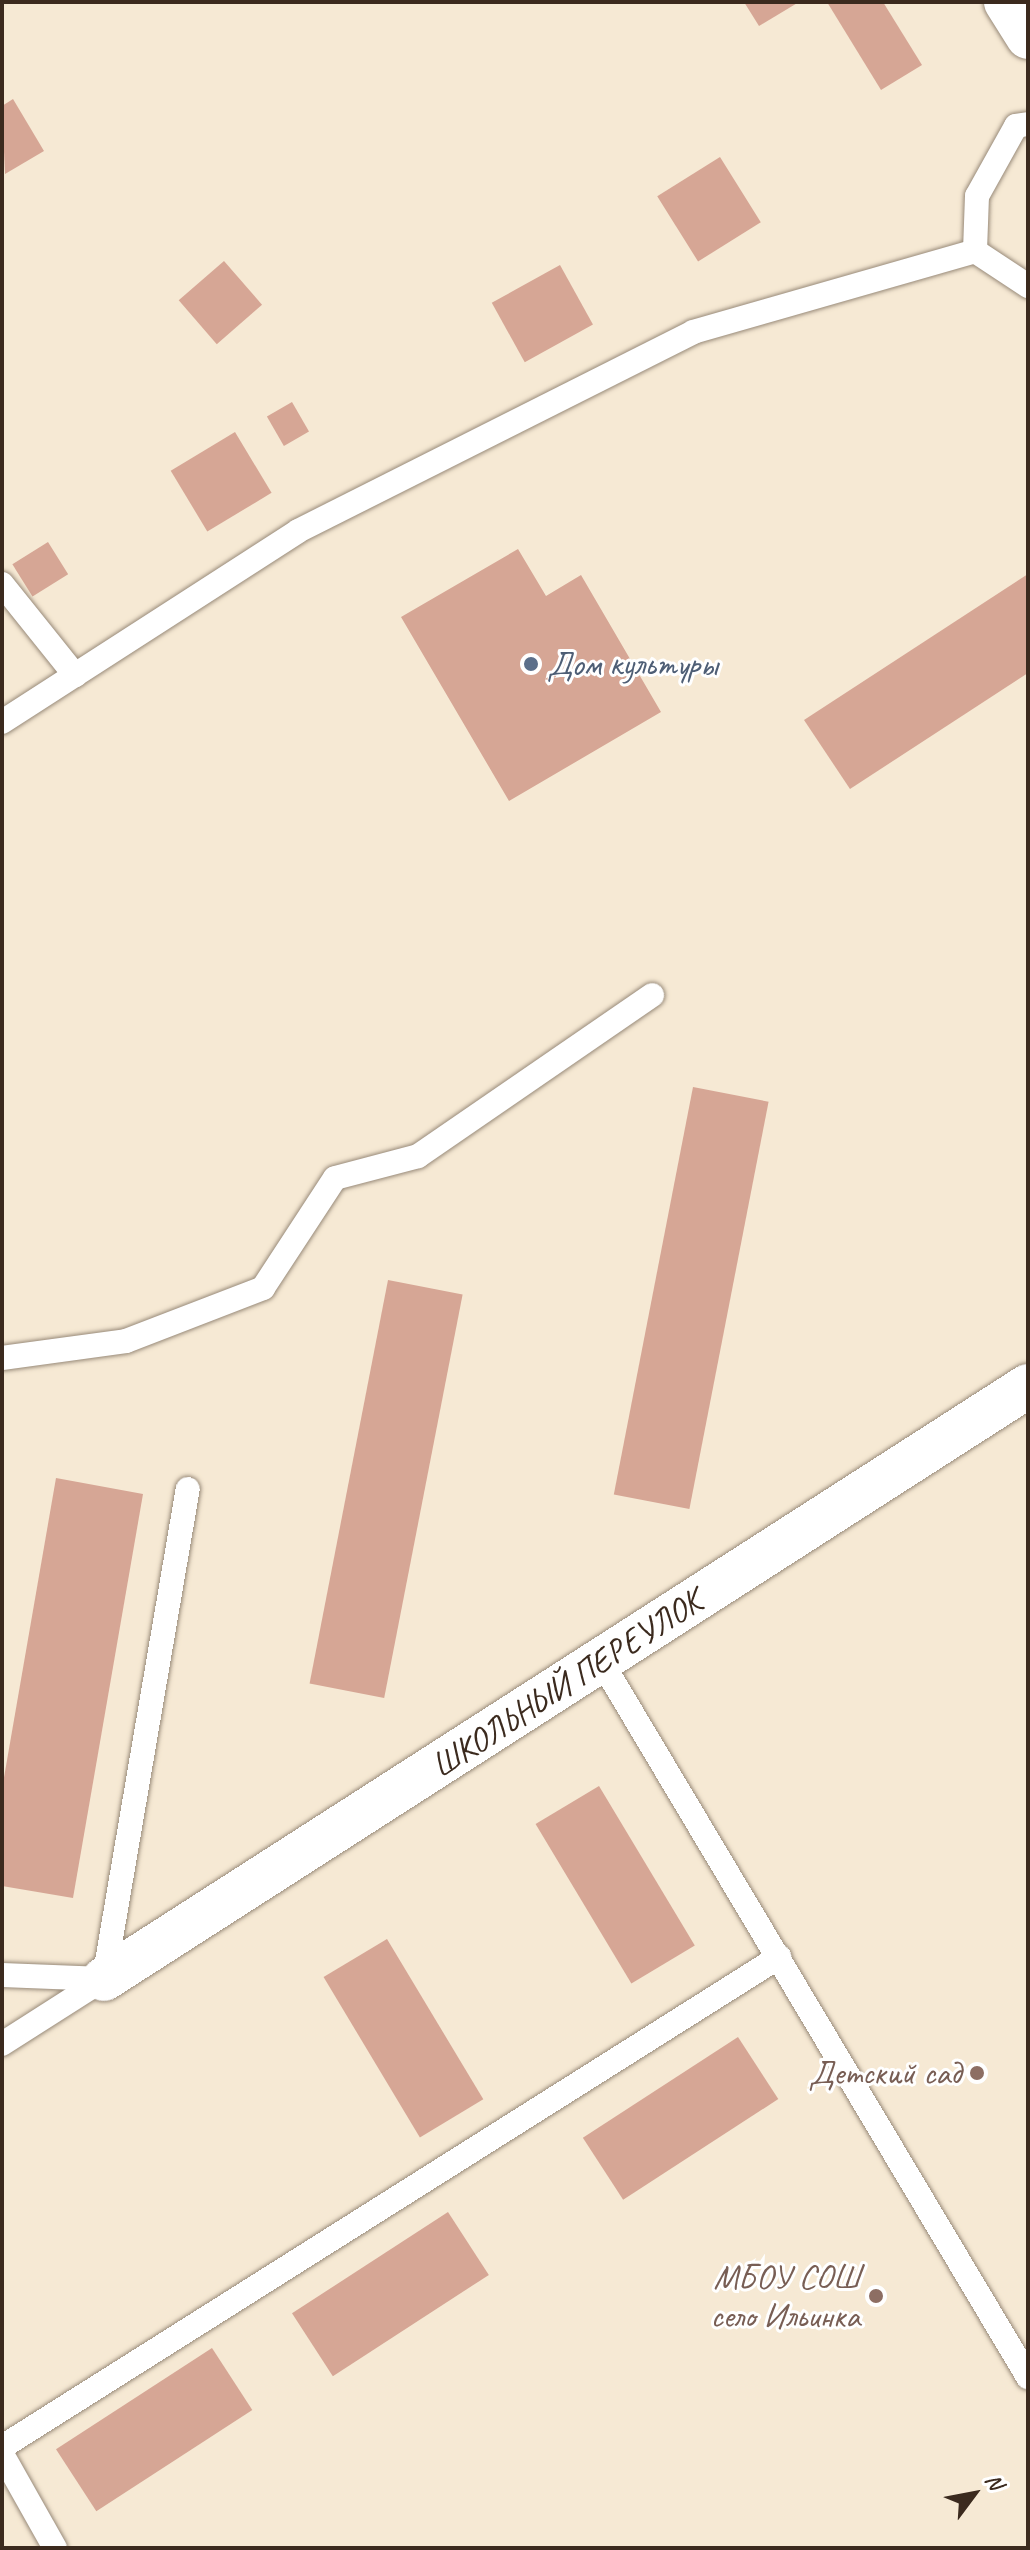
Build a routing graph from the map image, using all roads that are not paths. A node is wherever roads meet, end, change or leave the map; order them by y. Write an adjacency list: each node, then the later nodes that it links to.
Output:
1 (1006, 2): 2 (street)
2 (1028, 37)
3 (1028, 124): 4 (lane)
4 (975, 251): 5 (lane); 7 (lane)
5 (1028, 286)
6 (2, 584): 7 (lane)
7 (75, 675): 8 (lane)
8 (2, 722)
9 (652, 995): 10 (lane)
10 (2, 1358)
11 (1028, 1386): 13 (street, ШКОЛЬНЫЙ ПЕРЕУЛОК)
12 (188, 1489): 16 (lane)
13 (601, 1661): 14 (lane); 16 (street, ШКОЛЬНЫЙ ПЕРЕУЛОК)
14 (779, 1957): 18 (lane); 19 (lane)
15 (2, 1975): 16 (lane)
16 (104, 1979): 17 (lane)
17 (2, 2044)
18 (1028, 2377)
19 (2, 2447)
20 (2, 2454): 21 (lane)
21 (55, 2548)

